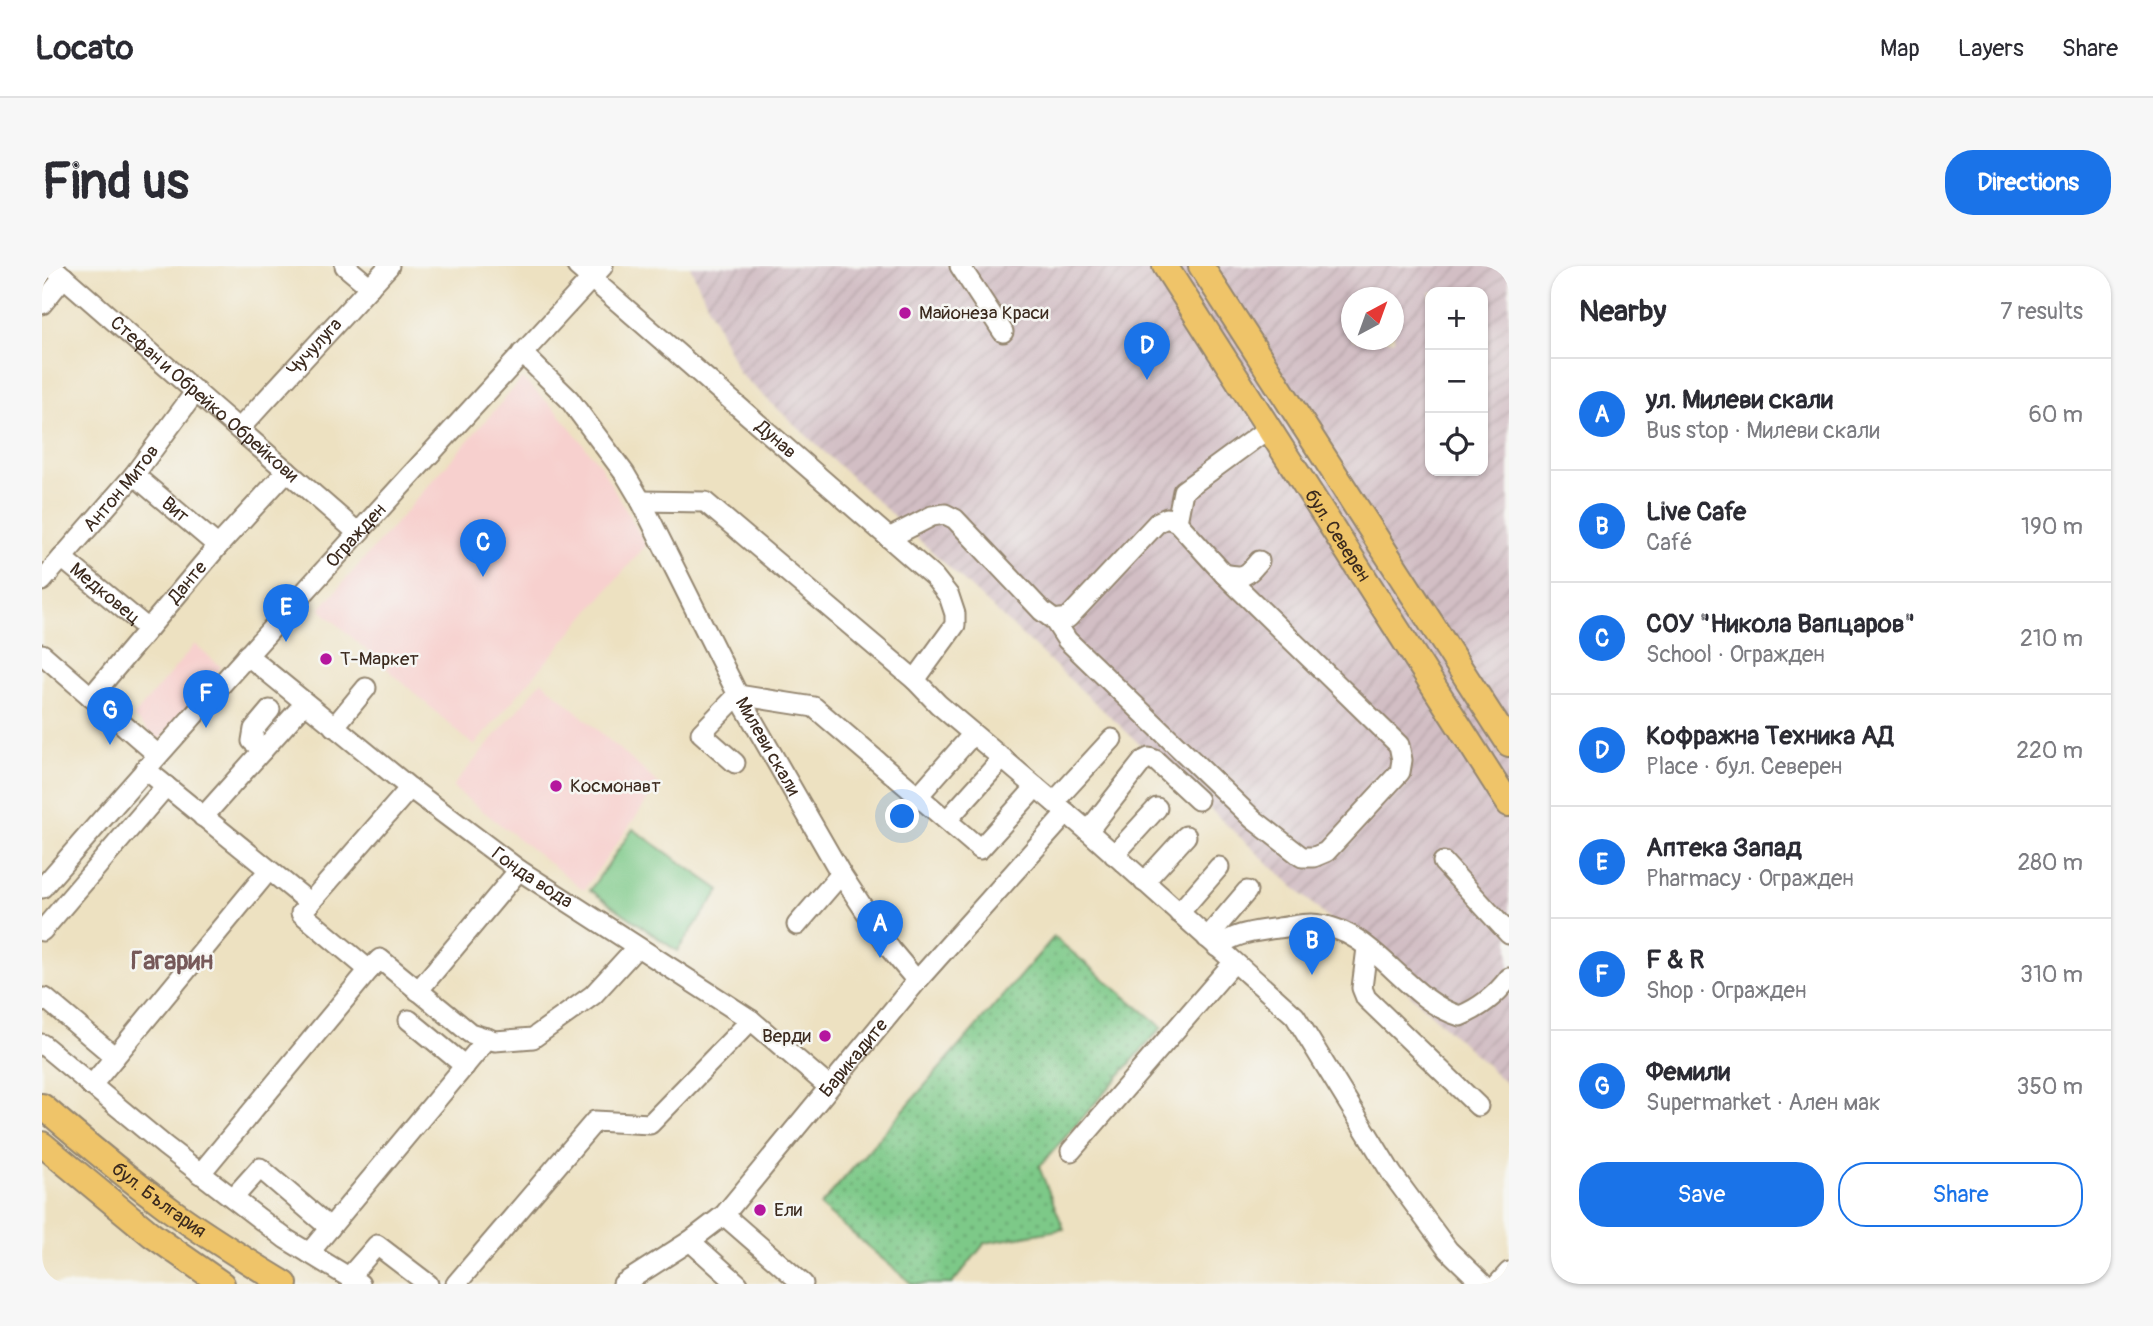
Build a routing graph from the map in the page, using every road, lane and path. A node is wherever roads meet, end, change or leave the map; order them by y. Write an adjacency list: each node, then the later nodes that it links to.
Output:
1 (345, 266): 8 (street)
2 (389, 266): 8 (street, Чучулуга)
3 (960, 266): 10 (street)
4 (1165, 266): 14 (main road, бул. Северен)
5 (1201, 266): 39 (main road, бул. Северен)
6 (590, 270): 11 (street, Огражден); 20 (street, Дунав)
7 (57, 272): 9 (street); 12 (street, Стефан и Обрейко Обрейкови)
8 (370, 288): 13 (street, Чучулуга)
9 (42, 304)
10 (1003, 332)
11 (522, 353): 17 (street, Милеви скали); 19 (street, Огражден)
12 (197, 391): 13 (street, Стефан и Обрейко Обрейкови); 16 (street, Антон Митов)
13 (240, 428): 15 (street, Стефан и Обрейко Обрейкови)
14 (1269, 428): 18 (street); 49 (main road, бул. Северен)
15 (287, 471): 19 (street, Стефан и Обрейко Обрейкови); 21 (street, Данте)
16 (134, 475): 21 (street, Вит); 22 (street, Антон Митов)
17 (641, 501): 30 (street); 32 (street, Милеви скали)
18 (1177, 522): 24 (street); 26 (street)
19 (357, 532): 29 (street, Огражден)
20 (890, 538): 26 (street); 30 (street, Дунав)
21 (218, 546): 27 (street, Данте)
22 (62, 558): 25 (street, Антон Митов); 27 (street, Медковец)
23 (1259, 561): 24 (street)
24 (1224, 574): 26 (street)
25 (42, 581)
26 (1054, 620)
27 (148, 629): 33 (street, Данте)
28 (42, 654): 33 (street)
29 (247, 655): 34 (street, Гонда вода); 42 (street, Огражден)
30 (915, 680): 37 (street)
31 (366, 688): 36 (street)
32 (738, 695): 43 (street); 47 (street); 61 (street, Милеви скали)
33 (91, 696): 42 (street)
34 (305, 704): 36 (street, Гонда вода); 40 (street)
35 (270, 710): 40 (street)
36 (334, 727): 46 (street, Гонда вода)
37 (974, 734): 41 (street); 47 (street)
38 (1111, 739): 50 (street, Барикадите)
39 (1509, 744)
40 (263, 750): 52 (street)
41 (1003, 758): 45 (street); 53 (street)
42 (151, 762): 44 (street); 63 (street, Огражден)
43 (735, 764)
44 (166, 786): 52 (street); 68 (street)
45 (1036, 787): 50 (street); 53 (street)
46 (410, 788): 60 (street, Гонда вода); 65 (street)
47 (919, 795): 53 (street)
48 (1198, 800): 54 (street)
49 (1509, 804)
50 (1061, 808): 54 (street); 76 (street, Барикадите)
51 (1157, 808): 56 (street)
52 (204, 817): 59 (street)
53 (947, 820)
54 (1088, 831): 56 (street)
55 (1186, 836): 62 (street)
56 (1114, 855): 62 (street)
57 (1443, 862): 69 (street)
58 (1219, 867): 66 (street)
59 (269, 870): 65 (street); 83 (street)
60 (519, 870): 71 (street, Гонда вода); 77 (street)
61 (841, 874): 67 (street); 76 (street, Милеви скали)
62 (1144, 882): 66 (street)
63 (42, 888)
64 (1247, 891): 70 (street)
65 (310, 903): 74 (street)
66 (1179, 913): 70 (street)
67 (797, 925)
68 (42, 931)
69 (1509, 934)
70 (1212, 942): 72 (street); 73 (street)
71 (637, 947): 80 (street, Гонда вода); 81 (street)
72 (1367, 948): 75 (street); 88 (street)
73 (1234, 962): 90 (street); 106 (street)
74 (369, 970): 77 (street); 91 (street)
75 (1509, 978)
76 (917, 981): 86 (street, Барикадите)
77 (418, 990): 81 (street)
78 (42, 1002): 83 (street)
79 (409, 1020): 84 (street)
80 (751, 1020): 86 (street, Гонда вода); 102 (street)
81 (488, 1038): 84 (street)
82 (42, 1044): 85 (street)
83 (115, 1056): 85 (street)
84 (465, 1066): 94 (street)
85 (90, 1086): 91 (street)
86 (829, 1087): 93 (street, Барикадите)
87 (42, 1106): 100 (main road, бул. България)
88 (1478, 1106)
89 (42, 1144): 99 (main road)
90 (1071, 1151)
91 (200, 1174): 92 (street)
92 (233, 1198): 94 (street); 96 (street)
93 (724, 1215): 95 (street, Барикадите); 105 (street)
94 (330, 1228): 96 (street)
95 (690, 1241): 103 (street, Барикадите); 104 (street)
96 (309, 1253): 98 (street)
97 (1509, 1272): 107 (street)
98 (355, 1281): 101 (street)
99 (222, 1284)
100 (285, 1284)
101 (428, 1284)
102 (456, 1284)
103 (623, 1284)
104 (738, 1284)
105 (803, 1284)
106 (1483, 1284)
107 (1498, 1284)

